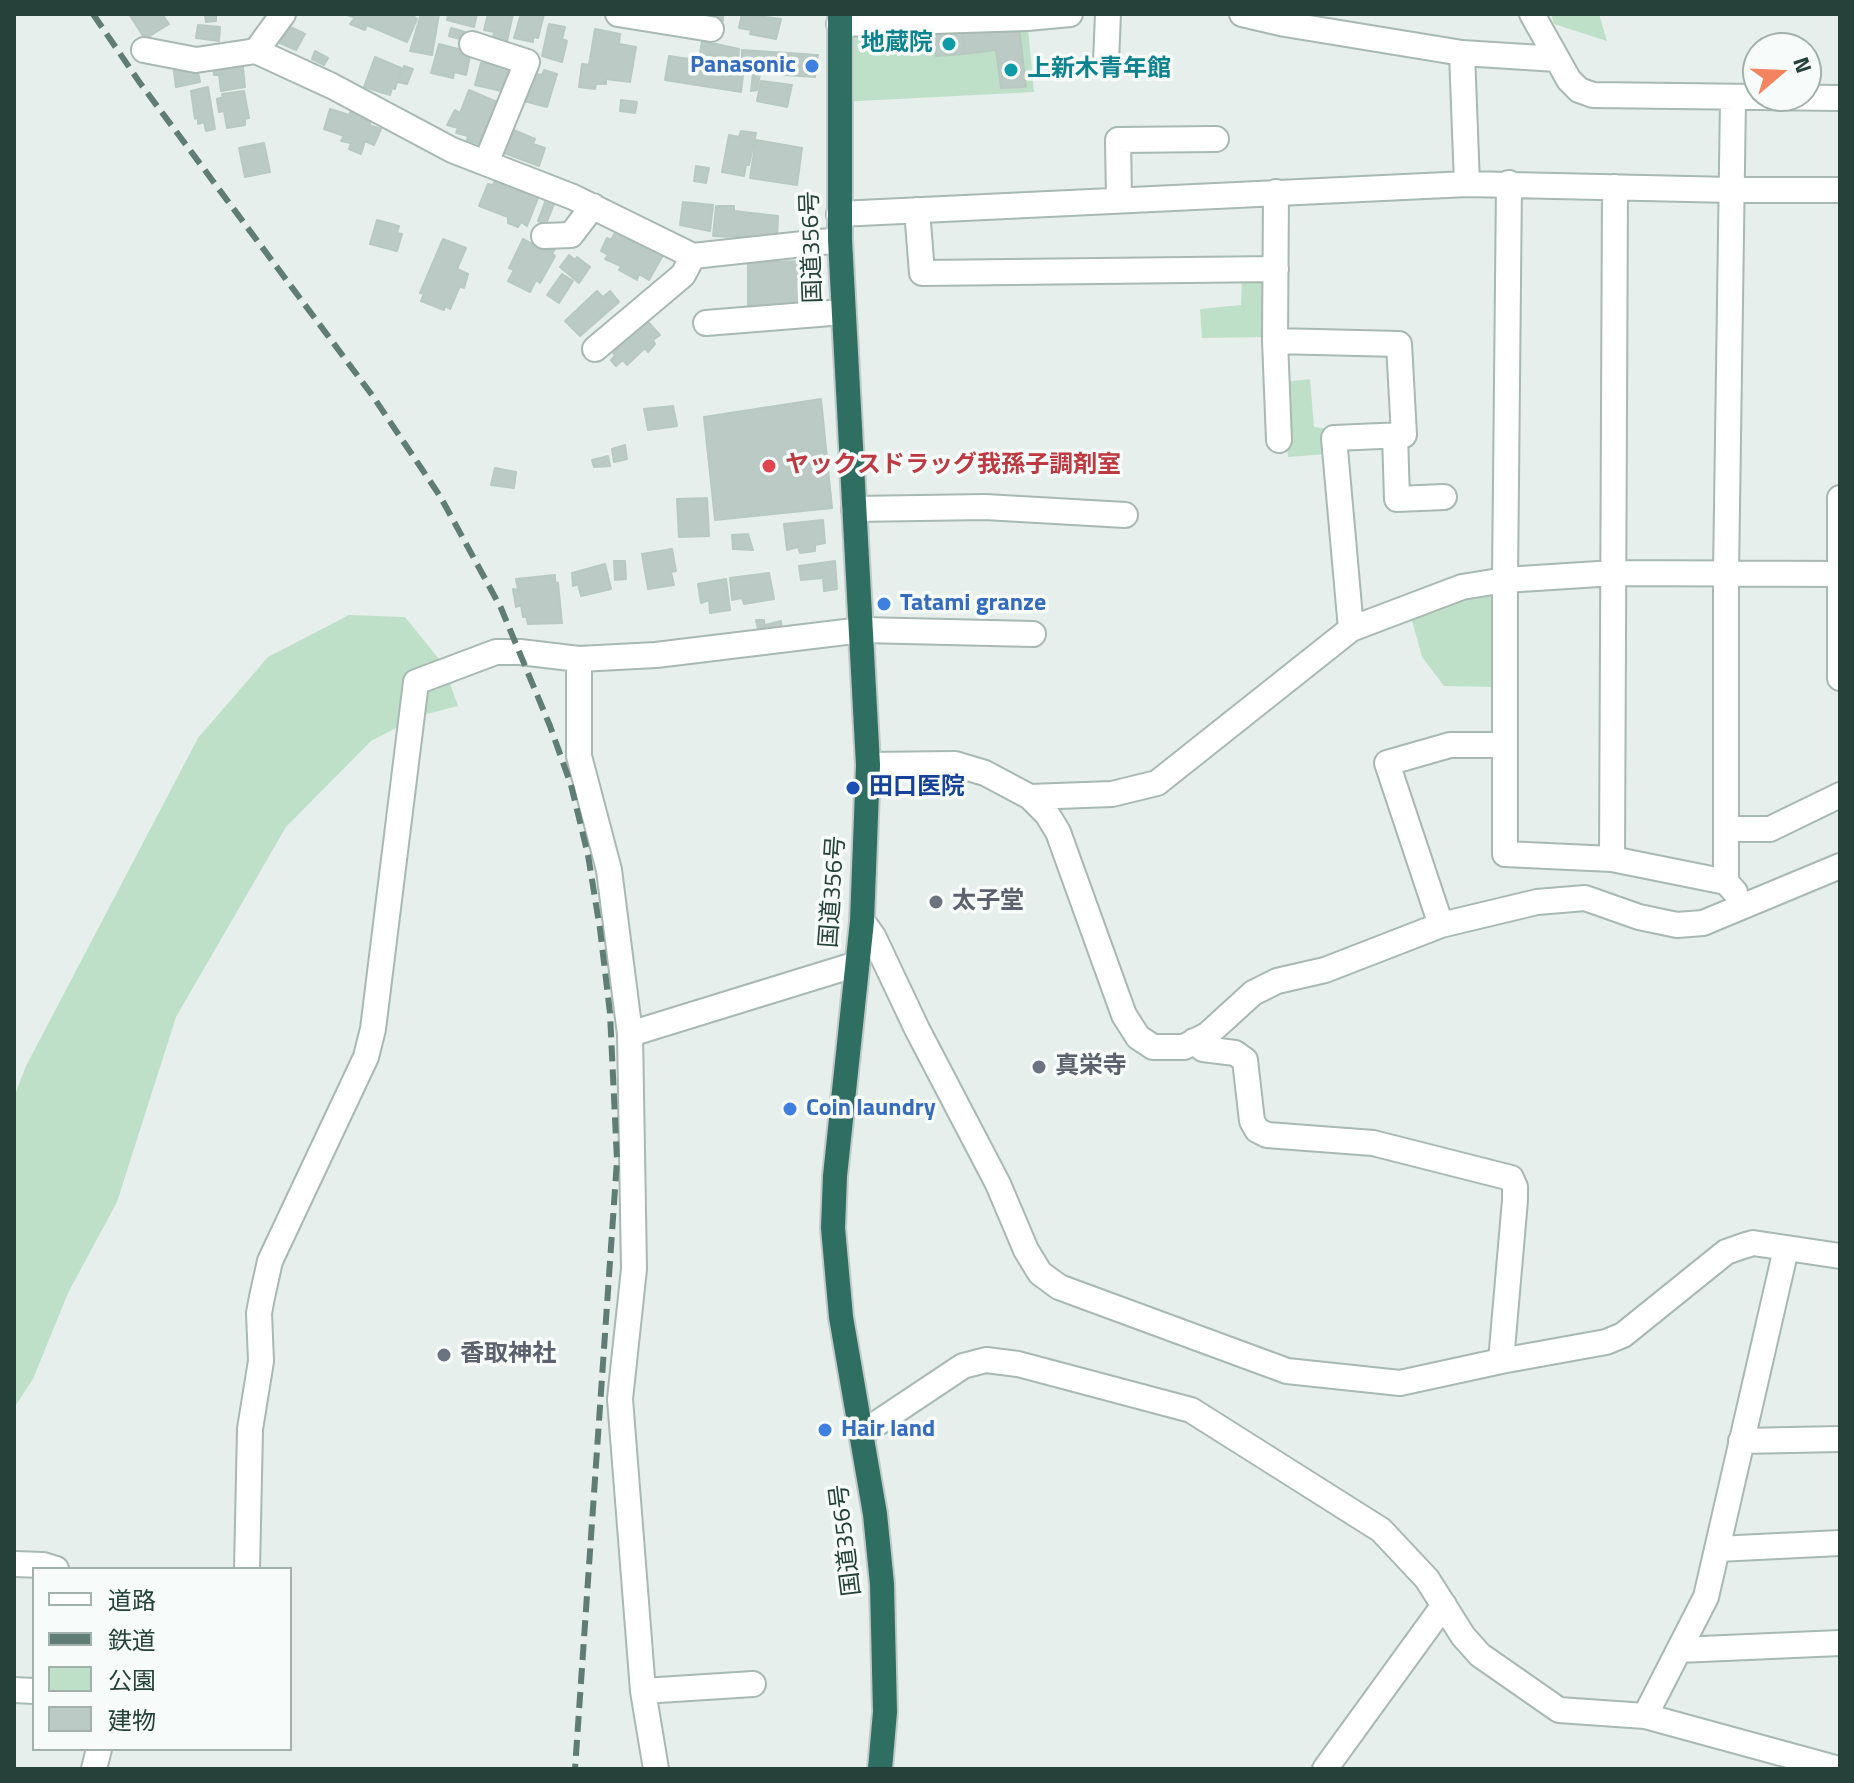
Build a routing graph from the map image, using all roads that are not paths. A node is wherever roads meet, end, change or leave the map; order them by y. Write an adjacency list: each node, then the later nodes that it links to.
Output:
1 (283, 14): 11 (street)
2 (618, 14): 8 (street)
3 (1070, 14): 7 (street)
4 (1108, 14): 14 (street)
5 (1242, 14): 12 (street)
6 (1532, 14): 13 (street)
7 (840, 19): 28 (highway, 国道356号)
8 (711, 29)
9 (472, 44): 18 (street)
10 (144, 50): 11 (street)
11 (256, 51): 18 (street)
12 (1462, 53): 13 (street); 20 (street)
13 (1557, 59): 15 (street)
14 (1106, 62)
15 (1733, 98): 16 (street); 22 (street)
16 (1840, 98)
17 (1216, 139): 25 (street)
18 (486, 163): 26 (street)
19 (1509, 183): 20 (street); 21 (street); 46 (street)
20 (1467, 184): 24 (street)
21 (1615, 187): 22 (street); 43 (street)
22 (1732, 190): 23 (street); 44 (street)
23 (1840, 190)
24 (1276, 192): 25 (street); 32 (street)
25 (1119, 200): 27 (street)
26 (593, 206): 29 (street); 31 (street)
27 (917, 210): 28 (street); 32 (street)
28 (839, 214): 30 (highway, 国道356号)
29 (544, 236)
30 (840, 240): 31 (street); 33 (highway, 国道356号)
31 (693, 256): 36 (street)
32 (1276, 269): 35 (street)
33 (843, 312): 34 (street); 41 (highway, 国道356号)
34 (706, 323)
35 (1275, 341): 37 (street); 38 (street)
36 (595, 349)
37 (1395, 435): 39 (street); 47 (street)
38 (1279, 440)
39 (1444, 497)
40 (1840, 498): 45 (street)
41 (854, 509): 42 (street); 48 (highway, 国道356号)
42 (1125, 515)
43 (1614, 573): 44 (street); 46 (street); 57 (street)
44 (1726, 574): 45 (street); 56 (street)
45 (1839, 574): 51 (street)
46 (1505, 580): 47 (street); 52 (street)
47 (1351, 629): 55 (street)
48 (862, 630): 49 (street); 50 (street); 53 (highway, 国道356号)
49 (1033, 634)
50 (579, 659): 64 (street); 76 (street)
51 (1840, 678)
52 (1505, 745): 57 (street); 62 (street)
53 (868, 765): 55 (street); 61 (highway, 国道356号)
54 (1840, 795): 56 (street)
55 (1030, 797): 65 (street)
56 (1728, 829): 59 (street)
57 (1612, 859): 59 (street)
58 (1840, 866): 60 (street)
59 (1726, 882): 60 (street)
60 (1747, 905): 62 (street)
61 (862, 921): 63 (highway, 国道356号); 68 (street)
62 (1441, 925): 65 (street)
63 (857, 964): 64 (street); 69 (highway, 国道356号)
64 (630, 1034): 81 (street)
65 (1194, 1041): 68 (street)
66 (1786, 1249): 67 (street); 68 (street); 71 (street)
67 (1840, 1256)
68 (1501, 1361)
69 (861, 1434): 77 (street); 84 (highway, 国道356号)
70 (1840, 1439): 71 (street)
71 (1741, 1441): 73 (street)
72 (1840, 1543): 73 (street)
73 (1717, 1549): 79 (street)
74 (14, 1564): 75 (street)
75 (50, 1567)
76 (247, 1567)
77 (1444, 1605): 82 (street); 85 (street)
78 (1840, 1643): 79 (street)
79 (1679, 1650): 82 (street)
80 (753, 1684): 81 (street)
81 (643, 1691): 83 (street)
82 (1645, 1716): 86 (street)
83 (656, 1769)
84 (880, 1769)
85 (1325, 1769)
86 (1839, 1769)

